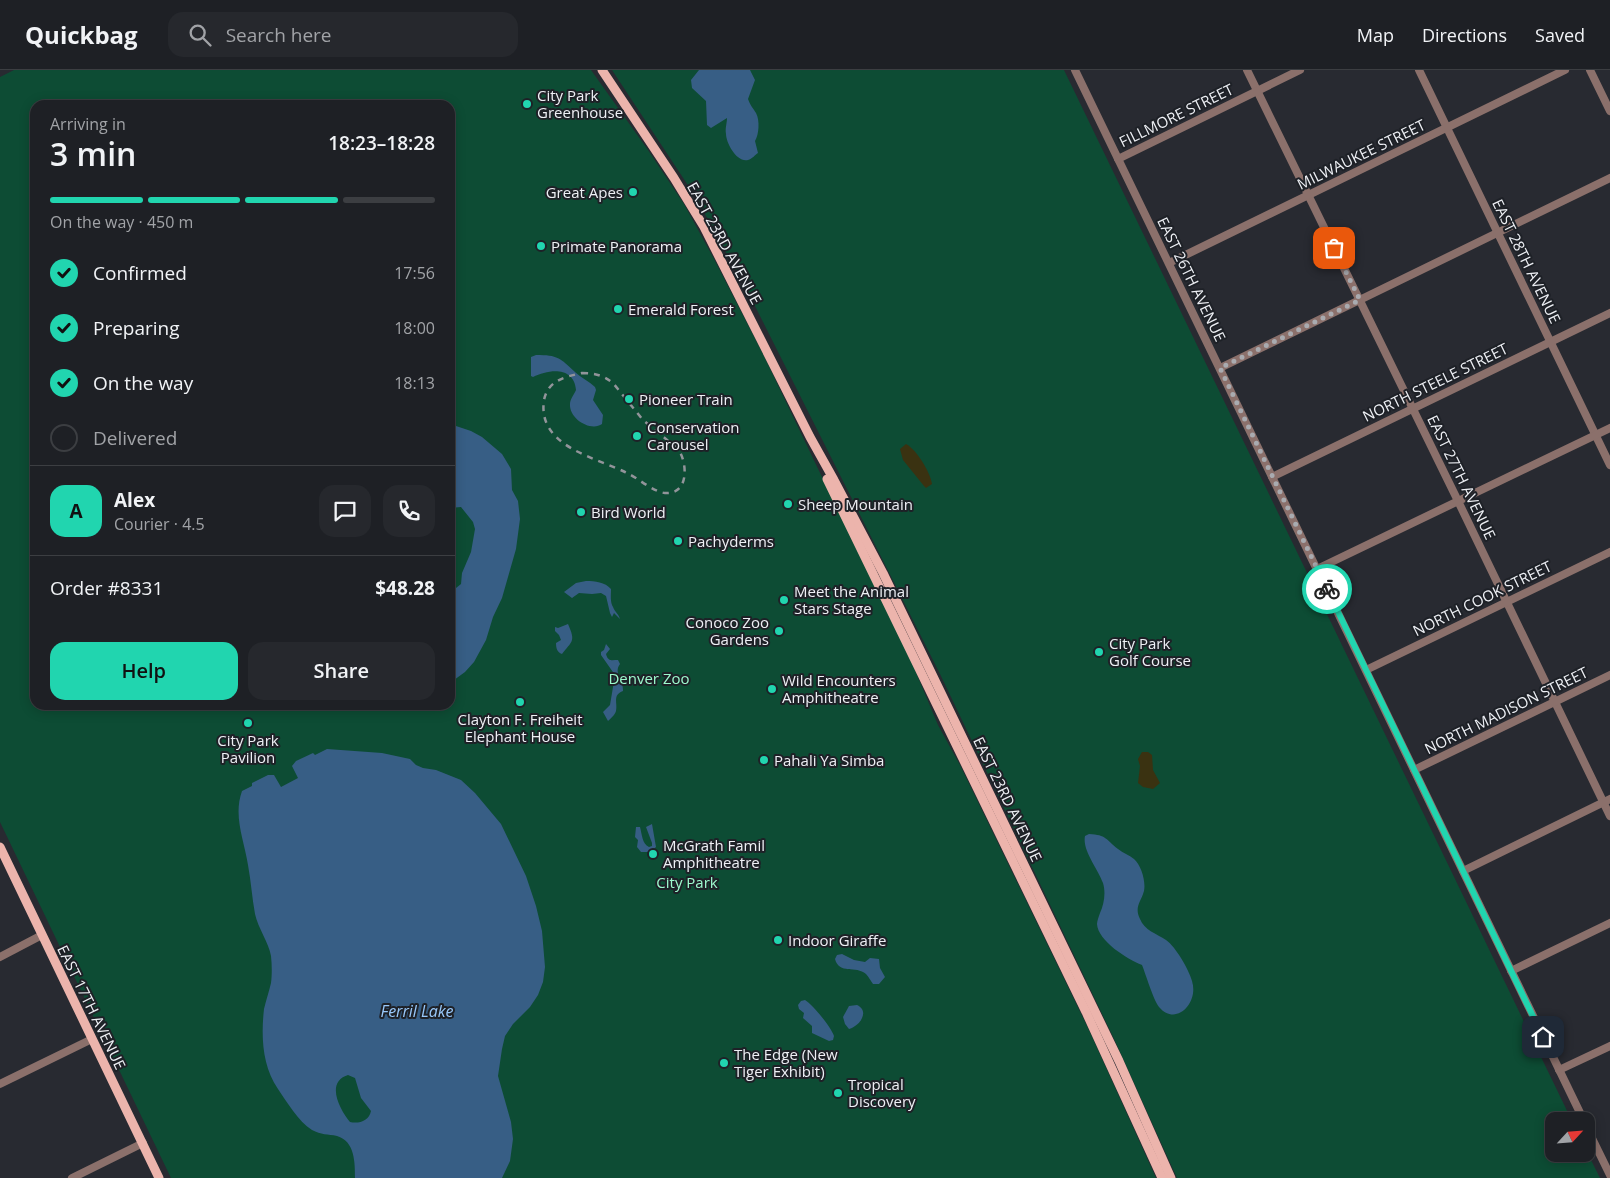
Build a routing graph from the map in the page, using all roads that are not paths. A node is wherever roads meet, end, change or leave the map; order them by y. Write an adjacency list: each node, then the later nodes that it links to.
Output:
1 (602, 70): 23 (main road, EAST 23RD AVENUE)
2 (1075, 70): 11 (street, EAST 26TH AVENUE)
3 (1247, 70): 8 (street, EAST 27TH AVENUE)
4 (1300, 70): 8 (street, FILLMORE STREET)
5 (1419, 70): 10 (street, EAST 28TH AVENUE)
6 (1565, 70): 10 (street, MILWAUKEE STREET)
7 (1590, 70): 9 (street)
8 (1257, 91): 11 (street, FILLMORE STREET); 13 (street, EAST 27TH AVENUE)
9 (1610, 111)
10 (1447, 128): 13 (street, MILWAUKEE STREET); 14 (street, EAST 28TH AVENUE)
11 (1118, 159): 15 (street, EAST 26TH AVENUE)
12 (1610, 178): 14 (street)
13 (1309, 195): 15 (street, MILWAUKEE STREET); 16 (street, EAST 27TH AVENUE)
14 (1498, 233): 16 (street); 18 (street, EAST 28TH AVENUE)
15 (1169, 263): 19 (street, EAST 26TH AVENUE)
16 (1360, 300): 19 (street); 20 (street, EAST 27TH AVENUE)
17 (1610, 313): 18 (street, NORTH STEELE STREET)
18 (1551, 342): 20 (street, NORTH STEELE STREET); 22 (street, EAST 28TH AVENUE)
19 (1220, 368): 25 (street, EAST 26TH AVENUE)
20 (1413, 408): 25 (street, NORTH STEELE STREET); 26 (street, EAST 27TH AVENUE)
21 (1610, 428): 22 (street)
22 (1595, 435): 24 (street, EAST 28TH AVENUE); 26 (street)
23 (810, 437): 47 (main road, EAST 23RD AVENUE); 54 (main road, EAST 23RD AVENUE)
24 (1610, 465)
25 (1272, 476): 28 (street, EAST 26TH AVENUE)
26 (1458, 501): 28 (street); 29 (street, EAST 27TH AVENUE)
27 (1610, 552): 29 (street, NORTH COOK STREET)
28 (1317, 569): 30 (street, EAST 26TH AVENUE)
29 (1506, 601): 30 (street, NORTH COOK STREET); 32 (street, EAST 27TH AVENUE)
30 (1366, 670): 33 (street, EAST 26TH AVENUE)
31 (1610, 675): 32 (street, NORTH MADISON STREET)
32 (1555, 702): 33 (street, NORTH MADISON STREET); 34 (street, EAST 27TH AVENUE)
33 (1414, 770): 37 (street, EAST 26TH AVENUE)
34 (1607, 801): 35 (street, EAST 27TH AVENUE); 37 (street)
35 (1610, 816)
36 (0, 847): 39 (main road, EAST 17TH AVENUE)
37 (1463, 871): 41 (street, EAST 26TH AVENUE)
38 (1610, 923): 41 (street)
39 (42, 935): 40 (street); 42 (main road, EAST 17TH AVENUE)
40 (0, 956)
41 (1511, 971): 44 (street, EAST 26TH AVENUE)
42 (92, 1039): 45 (street); 48 (main road, EAST 17TH AVENUE)
43 (1610, 1046): 44 (street)
44 (1559, 1070): 46 (street, EAST 26TH AVENUE)
45 (0, 1084)
46 (1580, 1112)
47 (1143, 1135): 53 (main road, EAST 23RD AVENUE); 54 (main road)
48 (143, 1143): 51 (street); 52 (main road, EAST 17TH AVENUE)
49 (1595, 1144): 50 (street)
50 (1610, 1175)
51 (72, 1178)
52 (160, 1178)
53 (1162, 1178)
54 (1171, 1178)

